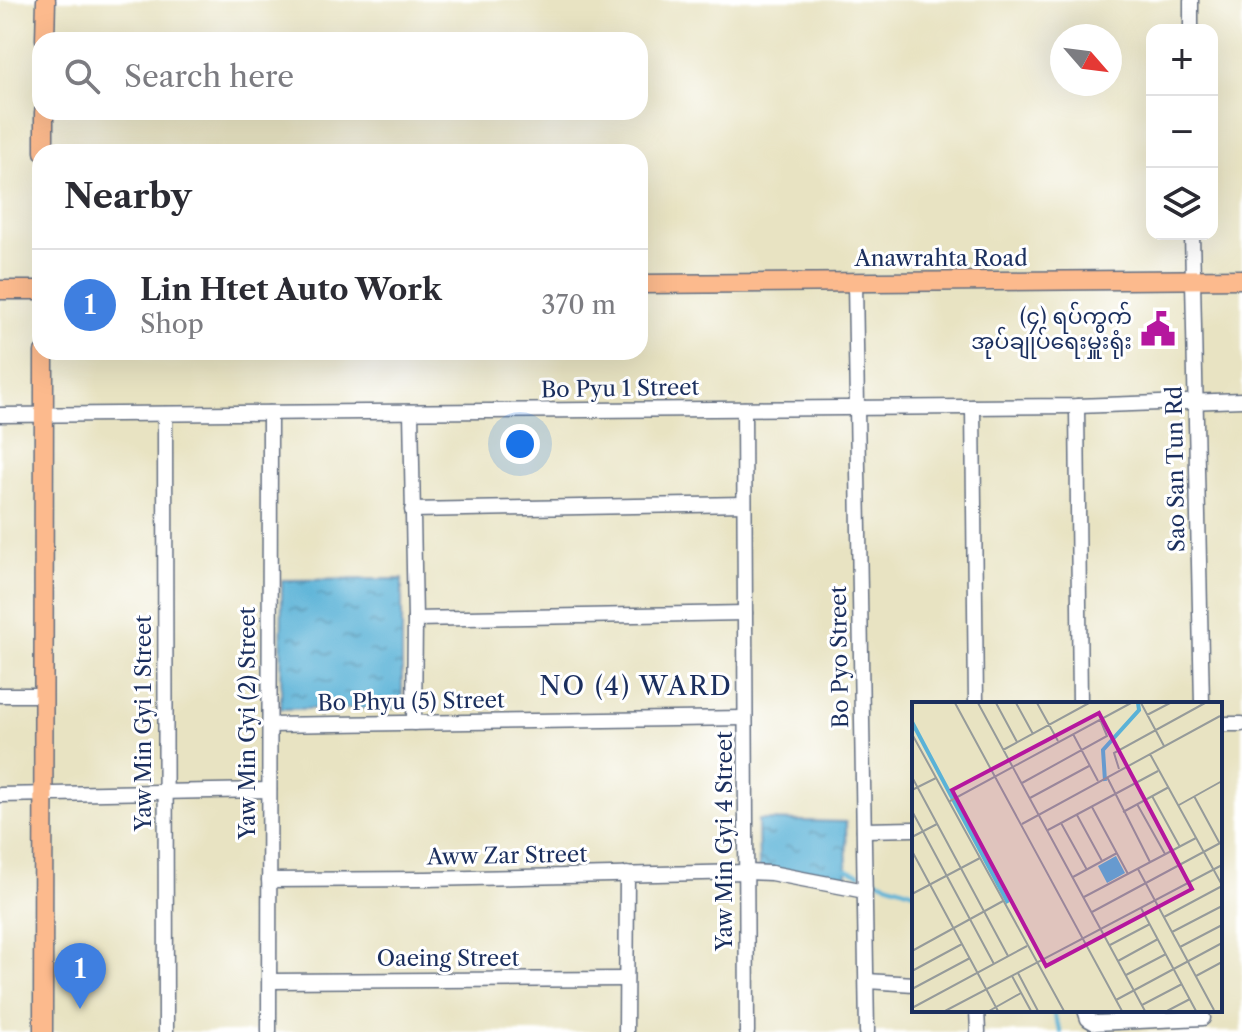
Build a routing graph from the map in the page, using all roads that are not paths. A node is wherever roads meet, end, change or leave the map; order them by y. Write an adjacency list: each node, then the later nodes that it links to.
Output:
1 (1191, 0): 3 (street)
2 (45, 4): 4 (main road)
3 (1191, 24)
4 (45, 32)
5 (44, 120): 6 (main road)
6 (44, 144)
7 (1192, 240): 9 (street, Sao San Tun Rd)
8 (1242, 279): 9 (main road, Anawrahta Road)
9 (1192, 280): 10 (main road, Anawrahta Road); 16 (street, Sao San Tun Rd)
10 (855, 282): 11 (main road, Anawrahta Road); 19 (street, Bo Pyo Street)
11 (648, 284)
12 (0, 290): 13 (main road)
13 (32, 290)
14 (44, 360): 25 (main road)
15 (1242, 400): 16 (street, Bo Pyu 1 Street)
16 (1196, 402): 17 (street, Bo Pyu 1 Street); 34 (street, Sao San Tun Rd)
17 (1077, 406): 18 (street, Bo Pyu 1 Street); 33 (street)
18 (973, 407): 19 (street, Bo Pyu 1 Street); 32 (street)
19 (857, 408): 20 (street, Bo Pyu 1 Street); 43 (street, Bo Pyo Street)
20 (744, 409): 21 (street, Bo Pyu 1 Street); 26 (street, Yaw Min Gyi 4 Street)
21 (411, 412): 22 (street, Bo Pyu 1 Street); 27 (street)
22 (270, 413): 23 (street, Bo Pyu 1 Street); 37 (street, Yaw Min Gyi (2) Street)
23 (165, 414): 25 (street, Bo Pyu 1 Street); 39 (street, Yaw Min Gyi 1 Street)
24 (0, 415): 25 (street, Bo Pyu 1 Street)
25 (44, 416): 31 (main road)
26 (744, 504): 27 (street); 28 (street, Yaw Min Gyi 4 Street)
27 (412, 510): 29 (street)
28 (745, 613): 29 (street); 35 (street, Yaw Min Gyi 4 Street)
29 (415, 619): 36 (street)
30 (0, 695): 31 (street)
31 (43, 695): 40 (main road)
32 (976, 702)
33 (1080, 702)
34 (1202, 702)
35 (745, 718): 36 (street, Bo Phyu (5) Street); 44 (street, Yaw Min Gyi 4 Street)
36 (414, 723): 37 (street, Bo Phyu (5) Street)
37 (269, 725): 38 (street, Yaw Min Gyi (2) Street)
38 (269, 790): 39 (street); 46 (street, Yaw Min Gyi (2) Street)
39 (166, 792): 40 (street); 56 (street, Yaw Min Gyi 1 Street)
40 (42, 794): 41 (street); 55 (main road)
41 (0, 795)
42 (912, 829): 43 (street)
43 (864, 830): 47 (street, Bo Pyo Street)
44 (747, 872): 45 (street, Aww Zar Street); 47 (street, Aww Zar Street); 59 (street, Yaw Min Gyi 4 Street)
45 (627, 874): 46 (street, Aww Zar Street); 48 (street)
46 (269, 880): 49 (street, Yaw Min Gyi (2) Street)
47 (865, 891): 50 (street, Bo Pyo Street)
48 (626, 979): 49 (street, Oaeing Street); 58 (street)
49 (270, 981): 57 (street, Yaw Min Gyi (2) Street)
50 (867, 981): 51 (street); 60 (street, Bo Pyo Street)
51 (912, 984)
52 (977, 1012): 61 (street)
53 (1086, 1012): 54 (street)
54 (1203, 1020)
55 (43, 1032)
56 (166, 1032)
57 (269, 1032)
58 (626, 1032)
59 (747, 1032)
60 (867, 1032)
61 (978, 1032)

